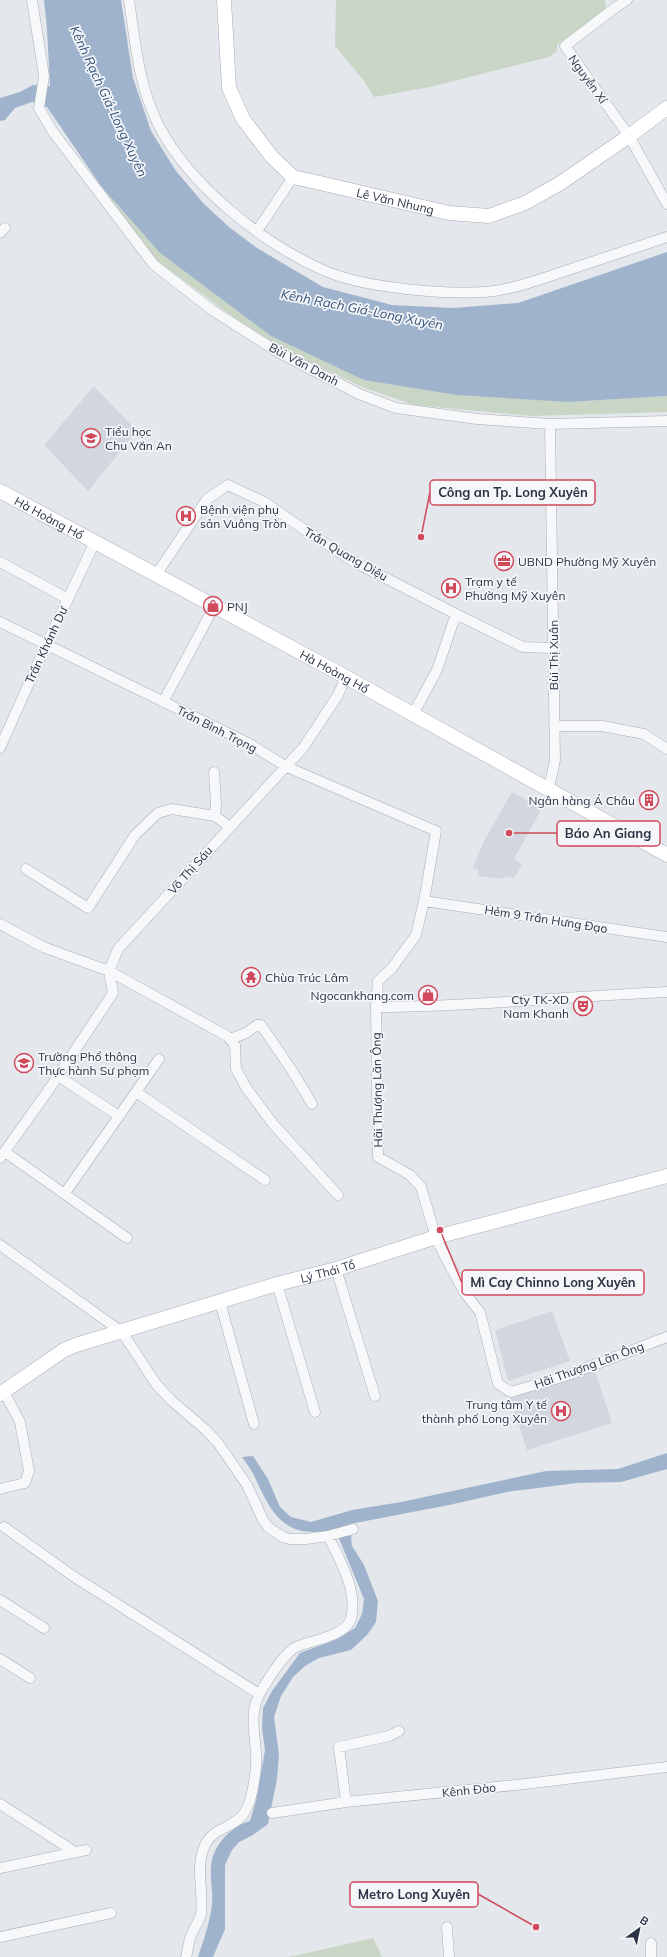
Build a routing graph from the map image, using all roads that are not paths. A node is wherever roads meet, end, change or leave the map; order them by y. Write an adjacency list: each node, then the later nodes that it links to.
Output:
1 (32, 0): 13 (street, Bùi Văn Danh)
2 (130, 0): 10 (street)
3 (224, 0): 8 (street)
4 (627, 0): 5 (street, Nguyễn Xí)
5 (616, 3): 7 (street, Nguyễn Xí)
6 (667, 108): 7 (street, Lê Văn Nhung)
7 (629, 136): 8 (street, Lê Văn Nhung); 9 (street)
8 (293, 177): 10 (street)
9 (667, 204)
10 (257, 231): 11 (street)
11 (667, 237)
12 (667, 421): 13 (street, Bùi Văn Danh)
13 (550, 424): 23 (street, Bùi Thị Xuân)
14 (0, 491): 15 (street, Hà Hoàng Hổ)
15 (94, 542): 17 (street, Hà Hoàng Hổ); 18 (street, Trần Khánh Dư)
16 (0, 562): 18 (street)
17 (156, 575): 19 (street, Hà Hoàng Hổ); 20 (street, Trần Quang Diệu)
18 (68, 599): 22 (street, Trần Khánh Dư)
19 (214, 607): 24 (street, Hà Hoàng Hổ); 25 (street)
20 (456, 614): 23 (street, Trần Quang Diệu); 26 (street)
21 (0, 622): 22 (street, Trần Bình Trọng)
22 (46, 644): 25 (street, Trần Bình Trọng); 28 (street, Trần Khánh Dư)
23 (552, 648): 27 (street, Bùi Thị Xuân)
24 (346, 677): 26 (street, Hà Hoàng Hổ); 30 (street, Võ Thị Sáu)
25 (163, 702): 30 (street, Trần Bình Trọng)
26 (413, 714): 32 (street, Hà Hoàng Hổ)
27 (554, 726): 29 (street); 32 (street, Bùi Thị Xuân)
28 (0, 748)
29 (667, 749)
30 (287, 767): 34 (street, Võ Thị Sáu); 35 (street, Trần Bình Trọng)
31 (214, 772): 33 (street)
32 (549, 788): 36 (street, Hà Hoàng Hổ)
33 (215, 816): 34 (street); 37 (street)
34 (230, 826): 41 (street, Võ Thị Sáu)
35 (436, 831): 38 (street, Hãi Thượng Lãn Ông)
36 (667, 855)
37 (26, 868)
38 (424, 901): 40 (street, Hẻm 9 Trần Hưng Đạo); 43 (street, Hãi Thượng Lãn Ông)
39 (0, 924): 41 (street)
40 (667, 937)
41 (109, 971): 44 (street); 46 (street)
42 (667, 992): 43 (street)
43 (376, 1007): 55 (street, Hãi Thượng Lãn Ông)
44 (230, 1039): 48 (street); 54 (street)
45 (159, 1058): 47 (street)
46 (58, 1076): 49 (street); 50 (street)
47 (136, 1092): 49 (street); 52 (street)
48 (312, 1104)
49 (119, 1116): 53 (street)
50 (2, 1155): 53 (street)
51 (667, 1176): 55 (street, Lý Thái Tổ)
52 (265, 1180)
53 (65, 1193): 56 (street)
54 (338, 1195)
55 (436, 1237): 58 (street, Lý Thái Tổ); 62 (street, Hãi Thượng Lãn Ông)
56 (127, 1238)
57 (0, 1245): 61 (street)
58 (336, 1269): 59 (street, Lý Thái Tổ); 64 (street)
59 (277, 1284): 60 (street, Lý Thái Tổ); 65 (street)
60 (220, 1302): 61 (street, Lý Thái Tổ); 66 (street)
61 (122, 1332): 63 (street, Lý Thái Tổ); 70 (street)
62 (667, 1337)
63 (2, 1393): 67 (street)
64 (375, 1396)
65 (314, 1412)
66 (254, 1424)
67 (0, 1490)
68 (4, 1527): 75 (street)
69 (353, 1529): 70 (street)
70 (330, 1535): 75 (street)
71 (0, 1600): 72 (street)
72 (44, 1628)
73 (0, 1659): 74 (street)
74 (30, 1678)
75 (259, 1694): 88 (street)
76 (399, 1731): 78 (street)
77 (667, 1767): 78 (street, Kênh Đào)
78 (346, 1802): 80 (street, Kênh Đào)
79 (0, 1804): 82 (street)
80 (272, 1813)
81 (86, 1850): 82 (street)
82 (75, 1852): 83 (street)
83 (0, 1868)
84 (111, 1913): 86 (street)
85 (447, 1927): 89 (street)
86 (0, 1937)
87 (651, 1943): 90 (street)
88 (186, 1957)
89 (450, 1957)
90 (651, 1957)

